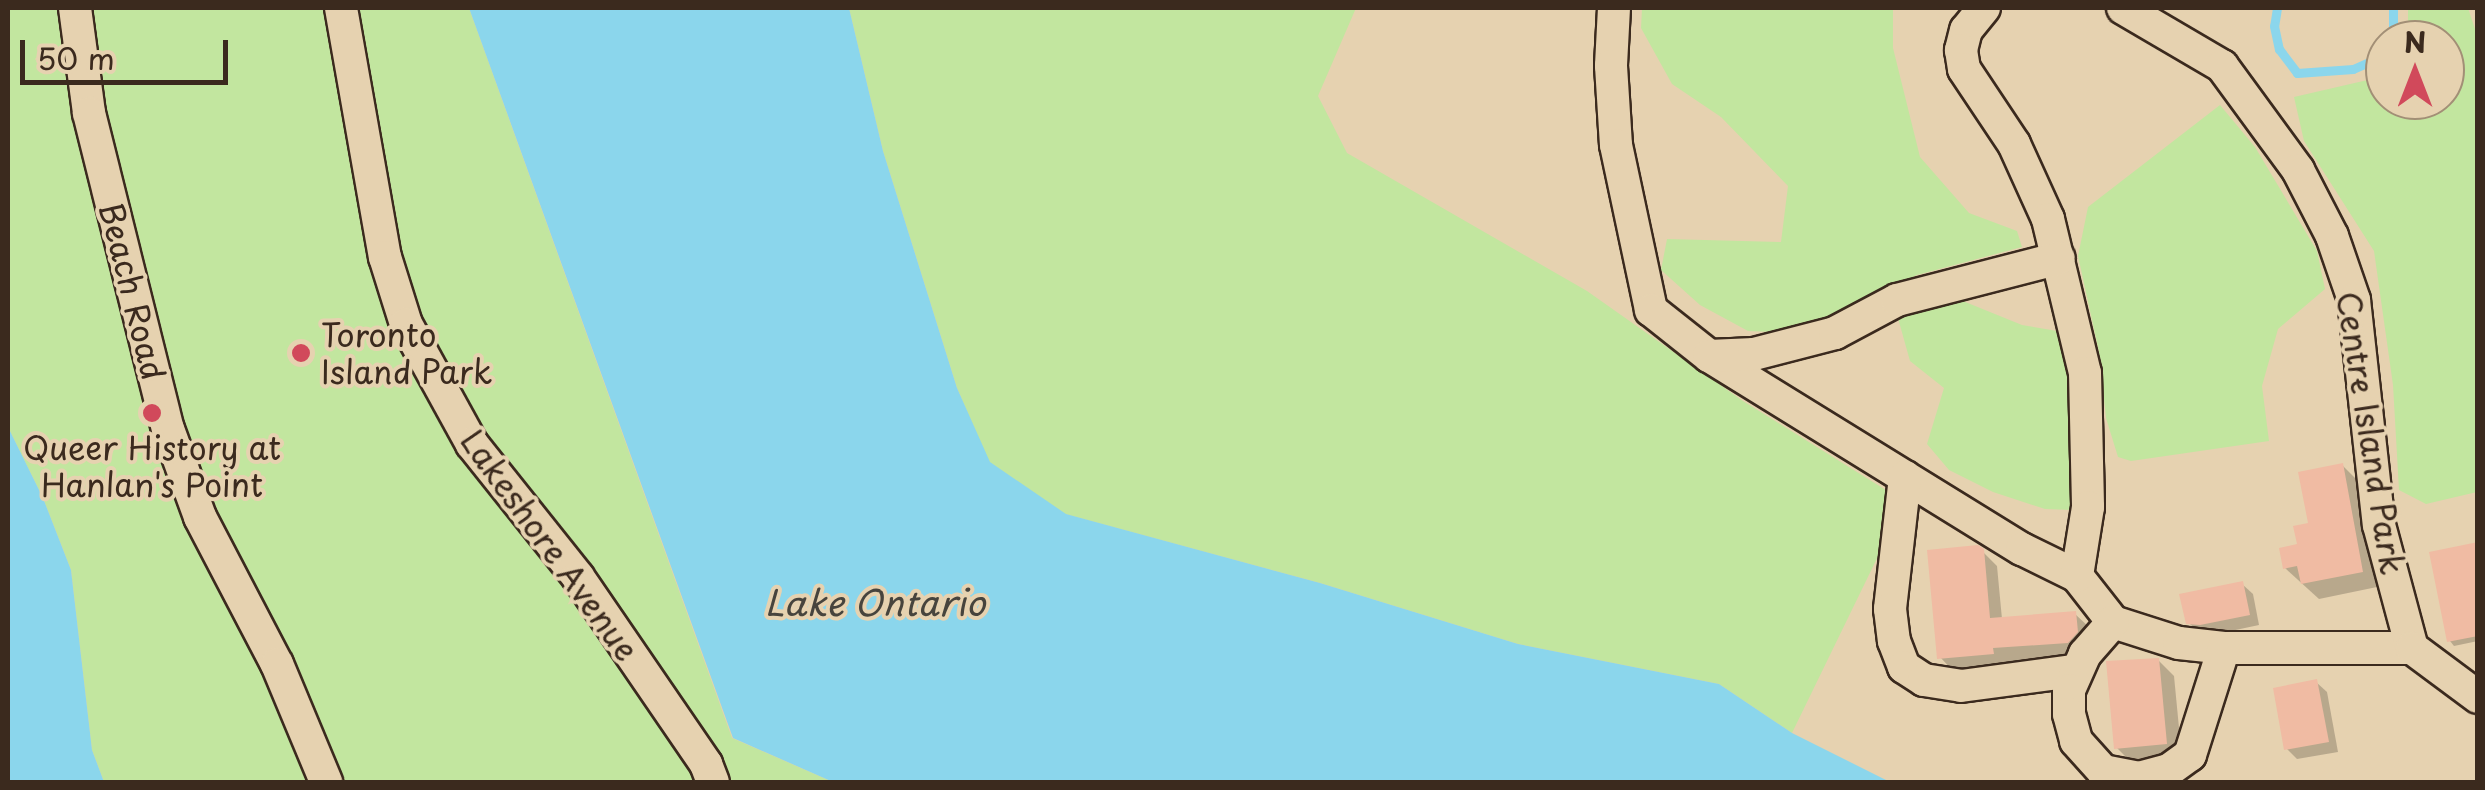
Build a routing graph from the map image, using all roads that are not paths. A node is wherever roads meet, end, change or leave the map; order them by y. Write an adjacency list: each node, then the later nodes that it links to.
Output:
1 (75, 8): 15 (lane, Beach Road)
2 (341, 8): 16 (lane, Lakeshore Avenue)
3 (1614, 8): 7 (lane)
4 (1982, 8): 6 (lane)
5 (2123, 8): 12 (lane, Centre Island Park)
6 (2059, 258): 7 (lane); 9 (lane)
7 (1709, 356): 8 (lane)
8 (1905, 477): 9 (lane); 13 (lane)
9 (2077, 576): 10 (lane)
10 (2113, 622): 11 (lane); 13 (lane)
11 (2224, 648): 12 (lane); 13 (lane)
12 (2412, 648): 14 (lane)
13 (2074, 671)
14 (2478, 697)
15 (326, 782)
16 (714, 782)

